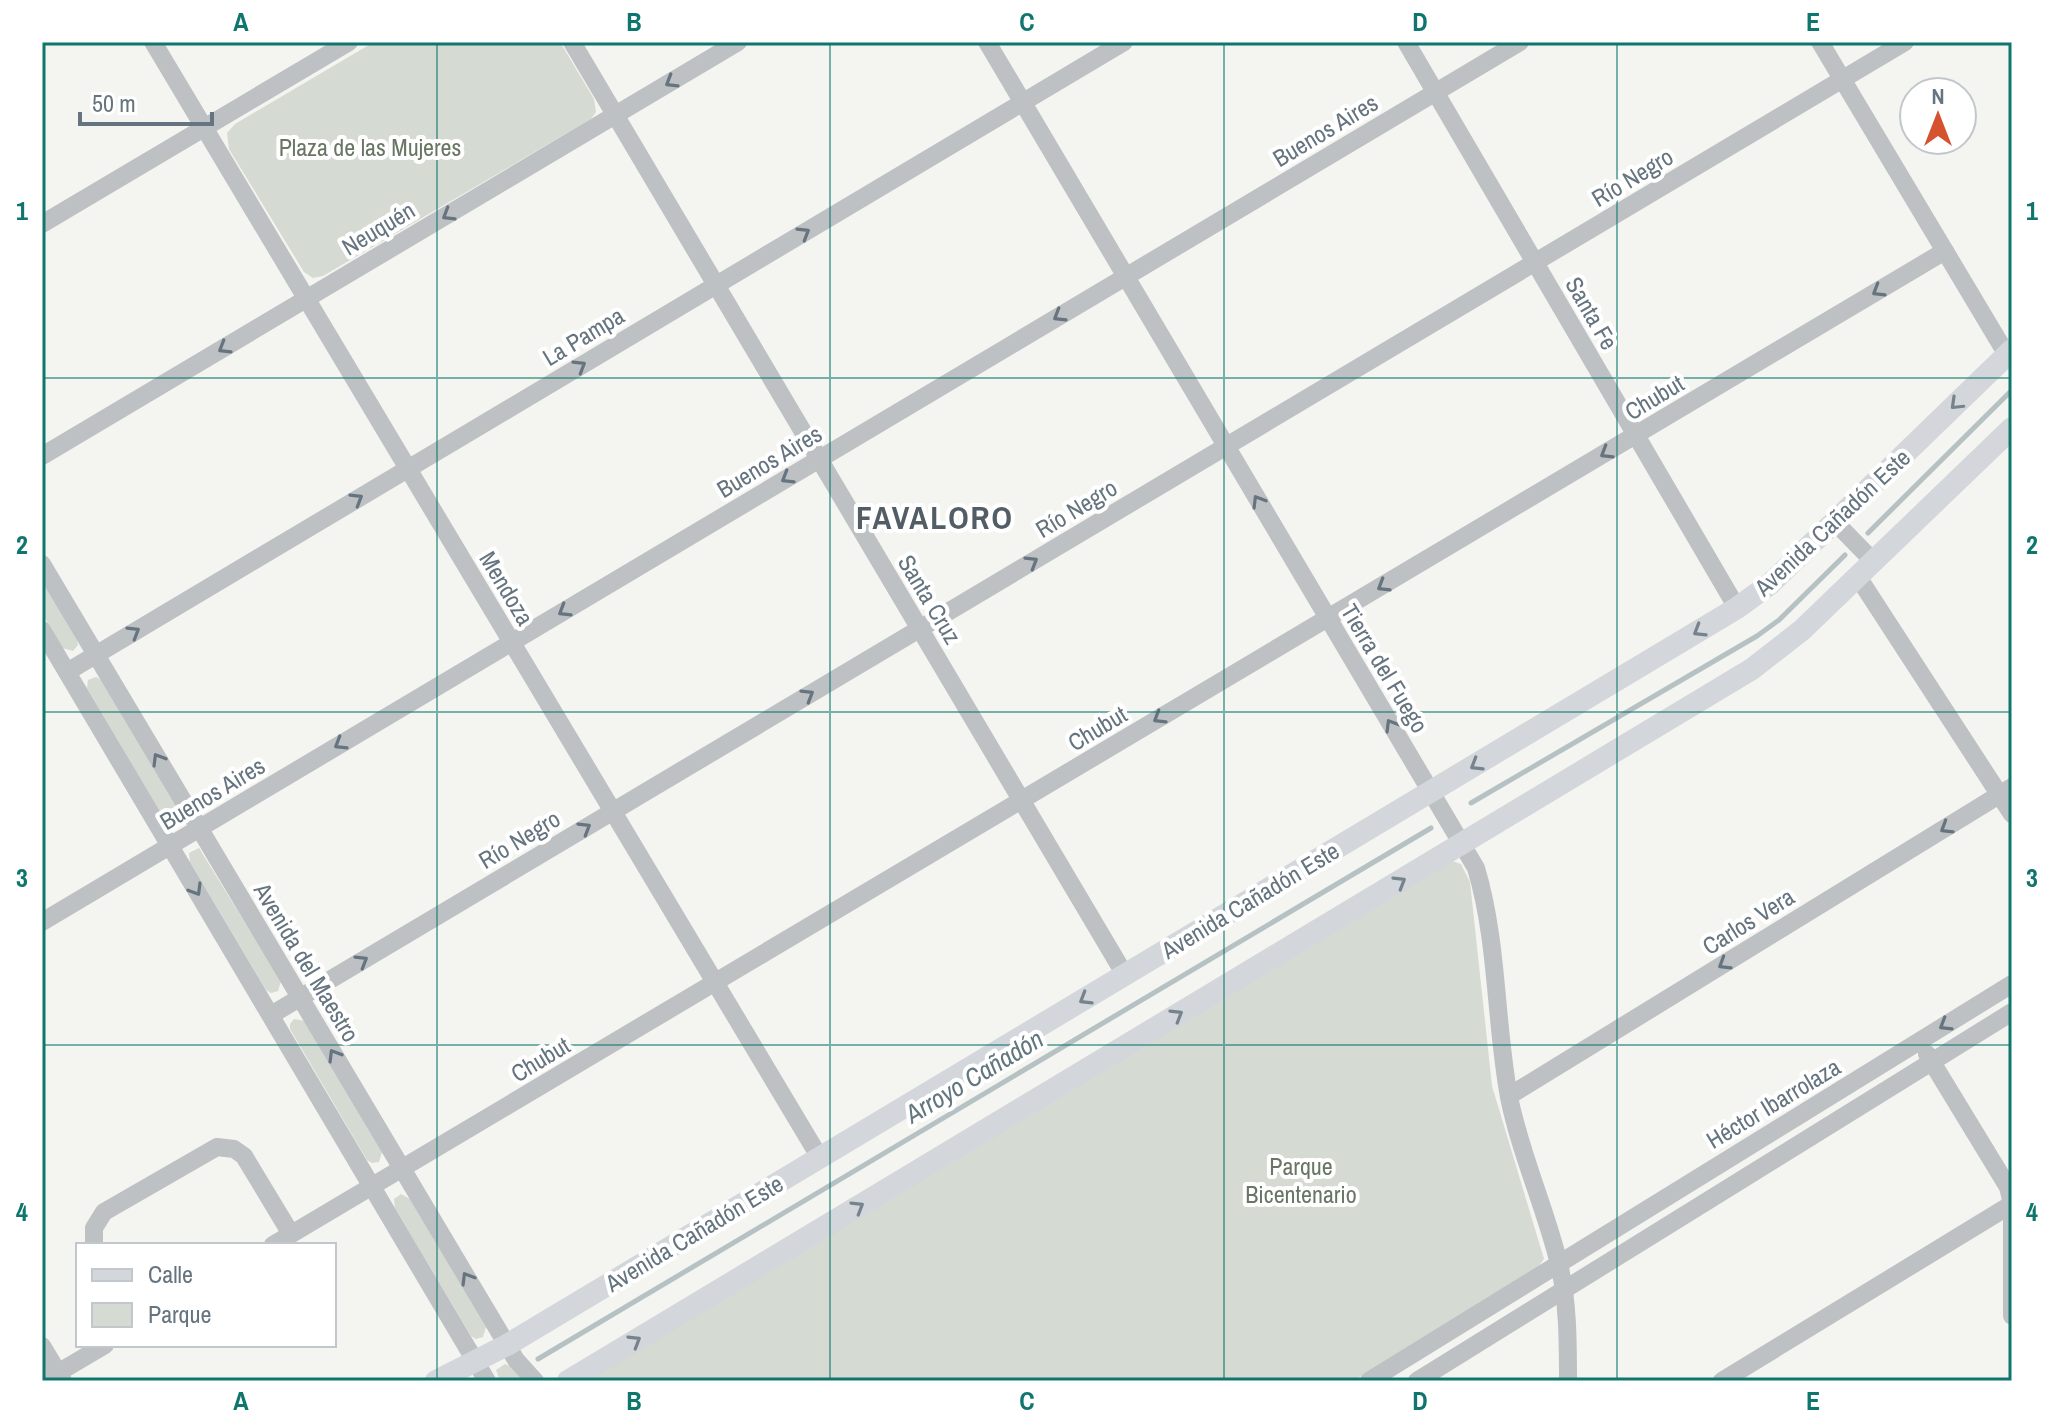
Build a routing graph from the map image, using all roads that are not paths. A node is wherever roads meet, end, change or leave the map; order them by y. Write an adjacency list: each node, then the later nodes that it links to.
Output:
1 (153, 42): 15 (street, Mendoza)
2 (349, 42): 15 (street)
3 (572, 42): 14 (street, Santa Cruz)
4 (738, 42): 14 (street, Neuquén, one-way to 14)
5 (987, 42): 13 (street, Tierra del Fuego)
6 (1124, 42): 13 (street, La Pampa)
7 (1406, 42): 12 (street, Santa Fe)
8 (1520, 42): 12 (street, Buenos Aires)
9 (1820, 42): 11 (street)
10 (1905, 42): 11 (street, Río Negro)
11 (1843, 79): 17 (street); 18 (street, Río Negro)
12 (1435, 92): 18 (street, Santa Fe); 19 (street, Buenos Aires)
13 (1022, 103): 19 (street, Tierra del Fuego); 20 (street, La Pampa, one-way to 13)
14 (615, 115): 20 (street, Santa Cruz); 21 (street, Neuquén, one-way to 21)
15 (205, 128): 16 (street); 21 (street, Mendoza)
16 (42, 224)
17 (1945, 251): 22 (street); 24 (street, Chubut, one-way to 24)
18 (1535, 263): 24 (street, Santa Fe); 25 (street, Río Negro)
19 (1126, 277): 25 (street, Tierra del Fuego); 27 (street, Buenos Aires, one-way to 27)
20 (716, 285): 27 (street, Santa Cruz); 28 (street, La Pampa, one-way to 20)
21 (307, 299): 26 (street, Neuquén, one-way to 26); 28 (street, Mendoza)
22 (2009, 353): 29 (main road, Avenida Cañadón Este, one-way to 29)
23 (2012, 428): 31 (main road)
24 (1636, 435): 32 (street, Santa Fe); 33 (street, Chubut, one-way to 33)
25 (1226, 446): 33 (street, Tierra del Fuego, one-way to 25); 34 (street, Río Negro, one-way to 25)
26 (42, 456)
27 (819, 459): 34 (street, Santa Cruz); 36 (street, Buenos Aires, one-way to 36)
28 (408, 468): 36 (street, Mendoza); 37 (street, La Pampa, one-way to 28)
29 (1834, 521): 31 (street); 32 (main road, Avenida Cañadón Este)
30 (42, 564): 37 (street, Avenida del Maestro)
31 (1866, 569): 39 (street); 45 (main road)
32 (1737, 608): 40 (main road, Avenida Cañadón Este, one-way to 40)
33 (1328, 618): 40 (street, Tierra del Fuego, one-way to 33); 41 (street, Chubut, one-way to 41)
34 (920, 629): 41 (street, Santa Cruz); 42 (street, Río Negro, one-way to 34)
35 (42, 630): 38 (street)
36 (512, 642): 42 (street, Mendoza); 44 (street, Buenos Aires, one-way to 44)
37 (96, 654): 38 (street, La Pampa); 44 (street, Avenida del Maestro, one-way to 37)
38 (67, 672): 46 (street)
39 (2006, 791): 43 (street); 56 (street, Carlos Vera, one-way to 56)
40 (1431, 792): 45 (street, Tierra del Fuego); 48 (main road, Avenida Cañadón Este)
41 (1021, 800): 48 (street, Santa Cruz); 49 (street, Chubut)
42 (613, 811): 49 (street, Mendoza); 51 (street, Río Negro, one-way to 42)
43 (2012, 814)
44 (199, 828): 46 (street, Buenos Aires); 51 (street, Avenida del Maestro)
45 (1463, 843): 56 (street, Tierra del Fuego); 74 (main road, one-way to 45)
46 (170, 846): 47 (street, Buenos Aires); 53 (street, one-way to 53)
47 (42, 922)
48 (1125, 975): 57 (main road, Avenida Cañadón Este, one-way to 57)
49 (715, 982): 57 (street, Mendoza); 58 (street, Chubut)
50 (2012, 984): 54 (street, Héctor Ibarrolaza, one-way to 54)
51 (300, 998): 53 (street, Río Negro); 58 (street, Avenida del Maestro, one-way to 51)
52 (2012, 1012): 55 (street, Héctor Ibarrolaza)
53 (271, 1015): 59 (street)
54 (1919, 1041): 55 (street); 64 (street, Héctor Ibarrolaza)
55 (1932, 1062): 60 (street); 65 (street, Héctor Ibarrolaza)
56 (1509, 1096): 64 (street, Tierra del Fuego)
57 (820, 1158): 67 (main road, Avenida Cañadón Este)
58 (402, 1169): 59 (street, Chubut); 67 (street, Avenida del Maestro, one-way to 58)
59 (372, 1186): 61 (street, Chubut); 70 (street)
60 (2012, 1204): 66 (street); 78 (street)
61 (291, 1234): 62 (street); 63 (street, Chubut)
62 (94, 1243)
63 (276, 1243)
64 (1559, 1262): 65 (street, Tierra del Fuego); 75 (street, Héctor Ibarrolaza)
65 (1564, 1288): 76 (street, Héctor Ibarrolaza); 77 (street, Tierra del Fuego)
66 (2012, 1316)
67 (507, 1345): 70 (main road, Avenida Cañadón Este); 73 (street, Avenida del Maestro)
68 (42, 1346): 71 (street)
69 (102, 1347): 71 (street)
70 (482, 1372): 72 (main road, Avenida Cañadón Este)
71 (55, 1378)
72 (436, 1381)
73 (535, 1381)
74 (568, 1381)
75 (1369, 1381)
76 (1417, 1381)
77 (1568, 1381)
78 (1722, 1381)

